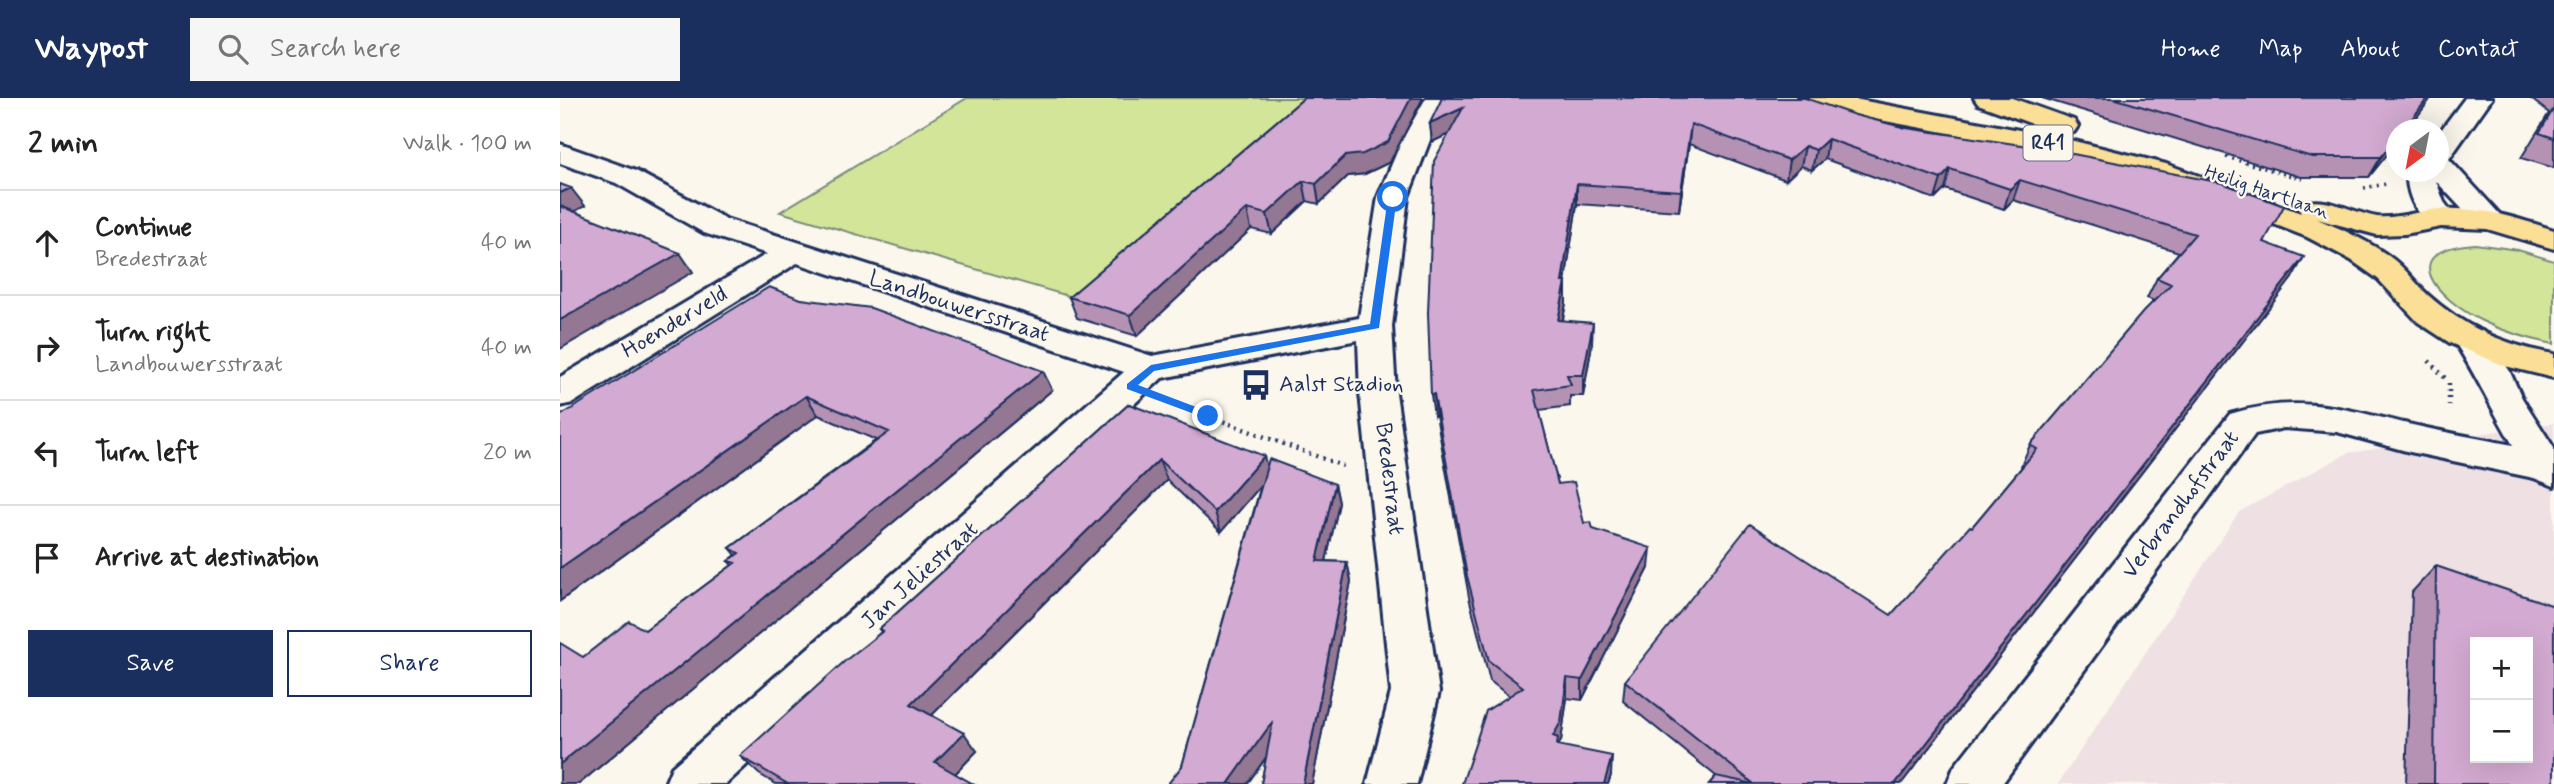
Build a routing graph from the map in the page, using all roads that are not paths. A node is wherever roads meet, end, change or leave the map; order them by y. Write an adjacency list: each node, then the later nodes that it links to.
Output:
1 (1439, 98): 14 (street, Bredestraat)
2 (1811, 98): 5 (main road, Heilig Hartlaan / R41)
3 (1987, 98): 10 (main road, Heilig Hartlaan / R41)
4 (2479, 98): 6 (street)
5 (1851, 102): 15 (main road, Heilig Hartlaan / R41)
6 (2449, 139)
7 (560, 153): 13 (street, Landbouwersstraat)
8 (2449, 178): 11 (street)
9 (2421, 182): 10 (street)
10 (2441, 218): 11 (main road, Heilig Hartlaan / R41)
11 (2490, 220): 12 (main road, Heilig Hartlaan / R41)
12 (2554, 240)
13 (791, 253): 17 (street, Landbouwersstraat); 18 (street, Hoenderveld)
14 (1375, 326): 17 (street, Landbouwersstraat); 21 (street, Bredestraat)
15 (2470, 339): 16 (main road, Heilig Hartlaan / R41); 19 (street, Verbrandhofstraat)
16 (2554, 366)
17 (1141, 377): 20 (street, Jan Jeliestraat)
18 (560, 394)
19 (2547, 453): 22 (street, Verbrandhofstraat)
20 (702, 781)
21 (1392, 784)
22 (1972, 784)

